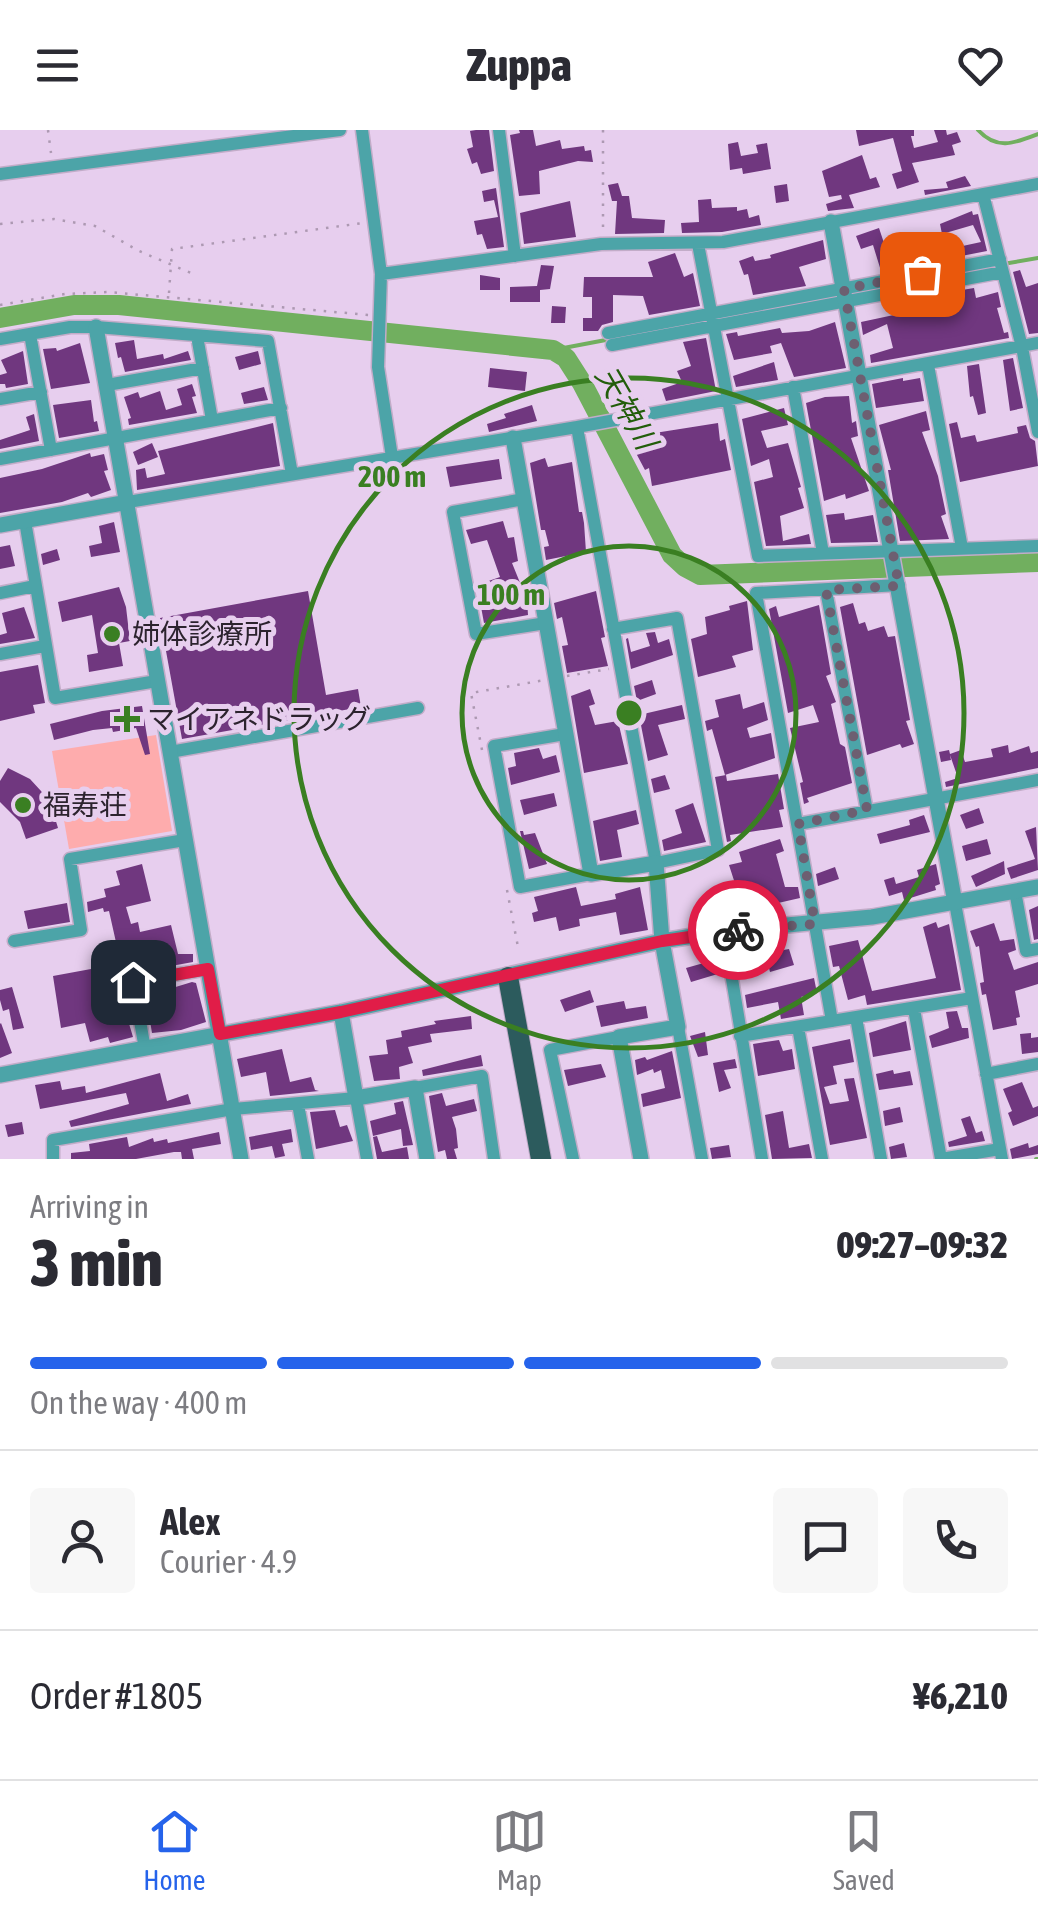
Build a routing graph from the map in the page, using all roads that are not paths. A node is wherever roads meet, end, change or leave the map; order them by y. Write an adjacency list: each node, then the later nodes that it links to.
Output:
1 (340, 130): 4 (street)
2 (362, 130): 11 (street)
3 (498, 130): 9 (street)
4 (0, 174)
5 (1038, 184): 6 (street)
6 (983, 194): 7 (street); 10 (street)
7 (831, 222): 8 (street); 12 (street)
8 (698, 244): 9 (street); 13 (street)
9 (515, 256): 11 (street)
10 (1001, 266): 12 (street); 20 (street)
11 (381, 274): 36 (street)
12 (845, 295): 13 (street); 23 (street)
13 (712, 320): 18 (street); 28 (street)
14 (96, 326): 15 (street); 16 (street); 24 (street)
15 (30, 334): 17 (street); 26 (street)
16 (198, 336): 22 (street); 29 (street)
17 (0, 339)
18 (610, 339)
19 (1038, 344): 20 (street)
20 (1022, 347): 21 (street); 32 (street)
21 (928, 365): 23 (street); 44 (street)
22 (203, 368): 24 (street); 30 (street)
23 (860, 376): 25 (street); 45 (street)
24 (106, 385): 33 (street)
25 (793, 388): 28 (street); 46 (street)
26 (41, 392): 27 (street); 35 (street)
27 (0, 400)
28 (727, 400): 31 (street); 46 (street)
29 (281, 408): 30 (street); 38 (street)
30 (212, 420): 33 (street)
31 (578, 427): 34 (street); 52 (street)
32 (1038, 432)
33 (117, 438): 35 (street); 40 (street)
34 (512, 438): 36 (street); 39 (street)
35 (51, 450): 37 (street)
36 (392, 457): 38 (street)
37 (0, 459)
38 (292, 474): 40 (street)
39 (524, 499): 51 (street); 51 (street)
40 (128, 502): 41 (street); 55 (street)
41 (25, 521): 42 (street); 47 (street)
42 (0, 525)
43 (1038, 546): 44 (street)
44 (962, 548): 45 (street)
45 (893, 552): 46 (street); 48 (street)
46 (823, 553)
47 (35, 586): 50 (street); 53 (street)
48 (899, 586): 49 (street); 60 (street)
49 (826, 590): 61 (street); 62 (street)
50 (0, 593)
51 (546, 622): 57 (street)
52 (613, 629): 64 (street); 64 (street)
53 (45, 646): 54 (street); 55 (street)
54 (0, 654)
55 (158, 681): 58 (street)
56 (418, 708): 58 (street)
57 (565, 734): 65 (street); 65 (street)
58 (170, 752): 63 (street)
59 (1038, 780): 60 (street)
60 (937, 799): 61 (street); 68 (street)
61 (867, 810): 62 (street)
62 (798, 824): 69 (street)
63 (185, 840): 71 (street); 74 (street)
64 (656, 863): 65 (street); 72 (street)
65 (591, 874)
66 (1038, 887): 67 (street)
67 (1015, 891): 68 (street); 73 (street)
68 (956, 902): 69 (street); 76 (street)
69 (815, 924): 70 (street); 80 (street)
70 (724, 931): 72 (street); 84 (street)
71 (14, 941)
72 (662, 941): 75 (street); 82 (street)
73 (1038, 949)
74 (208, 969): 83 (street); 86 (street)
75 (508, 977): 78 (street); 101 (highway)
76 (972, 998): 77 (street); 88 (street)
77 (914, 1008): 79 (street); 94 (street)
78 (341, 1012): 83 (street); 91 (street)
79 (856, 1017): 80 (street); 107 (street)
80 (832, 1021): 81 (street)
81 (798, 1026): 84 (street); 106 (street)
82 (678, 1028): 85 (street); 104 (street)
83 (220, 1034): 86 (street); 93 (street)
84 (740, 1036): 105 (street)
85 (620, 1038): 102 (street); 103 (street)
86 (145, 1049): 89 (street)
87 (1038, 1064): 88 (street)
88 (986, 1074): 94 (street)
89 (0, 1076)
90 (415, 1088): 91 (street); 99 (street); 100 (street)
91 (356, 1098): 92 (street); 98 (street)
92 (298, 1104): 93 (street); 97 (street)
93 (233, 1109): 95 (street); 96 (street)
94 (1001, 1154)
95 (53, 1159)
96 (241, 1159)
97 (308, 1159)
98 (367, 1159)
99 (428, 1159)
100 (494, 1159)
101 (540, 1159)
102 (573, 1159)
103 (641, 1159)
104 (702, 1159)
105 (762, 1159)
106 (822, 1159)
107 (881, 1159)

